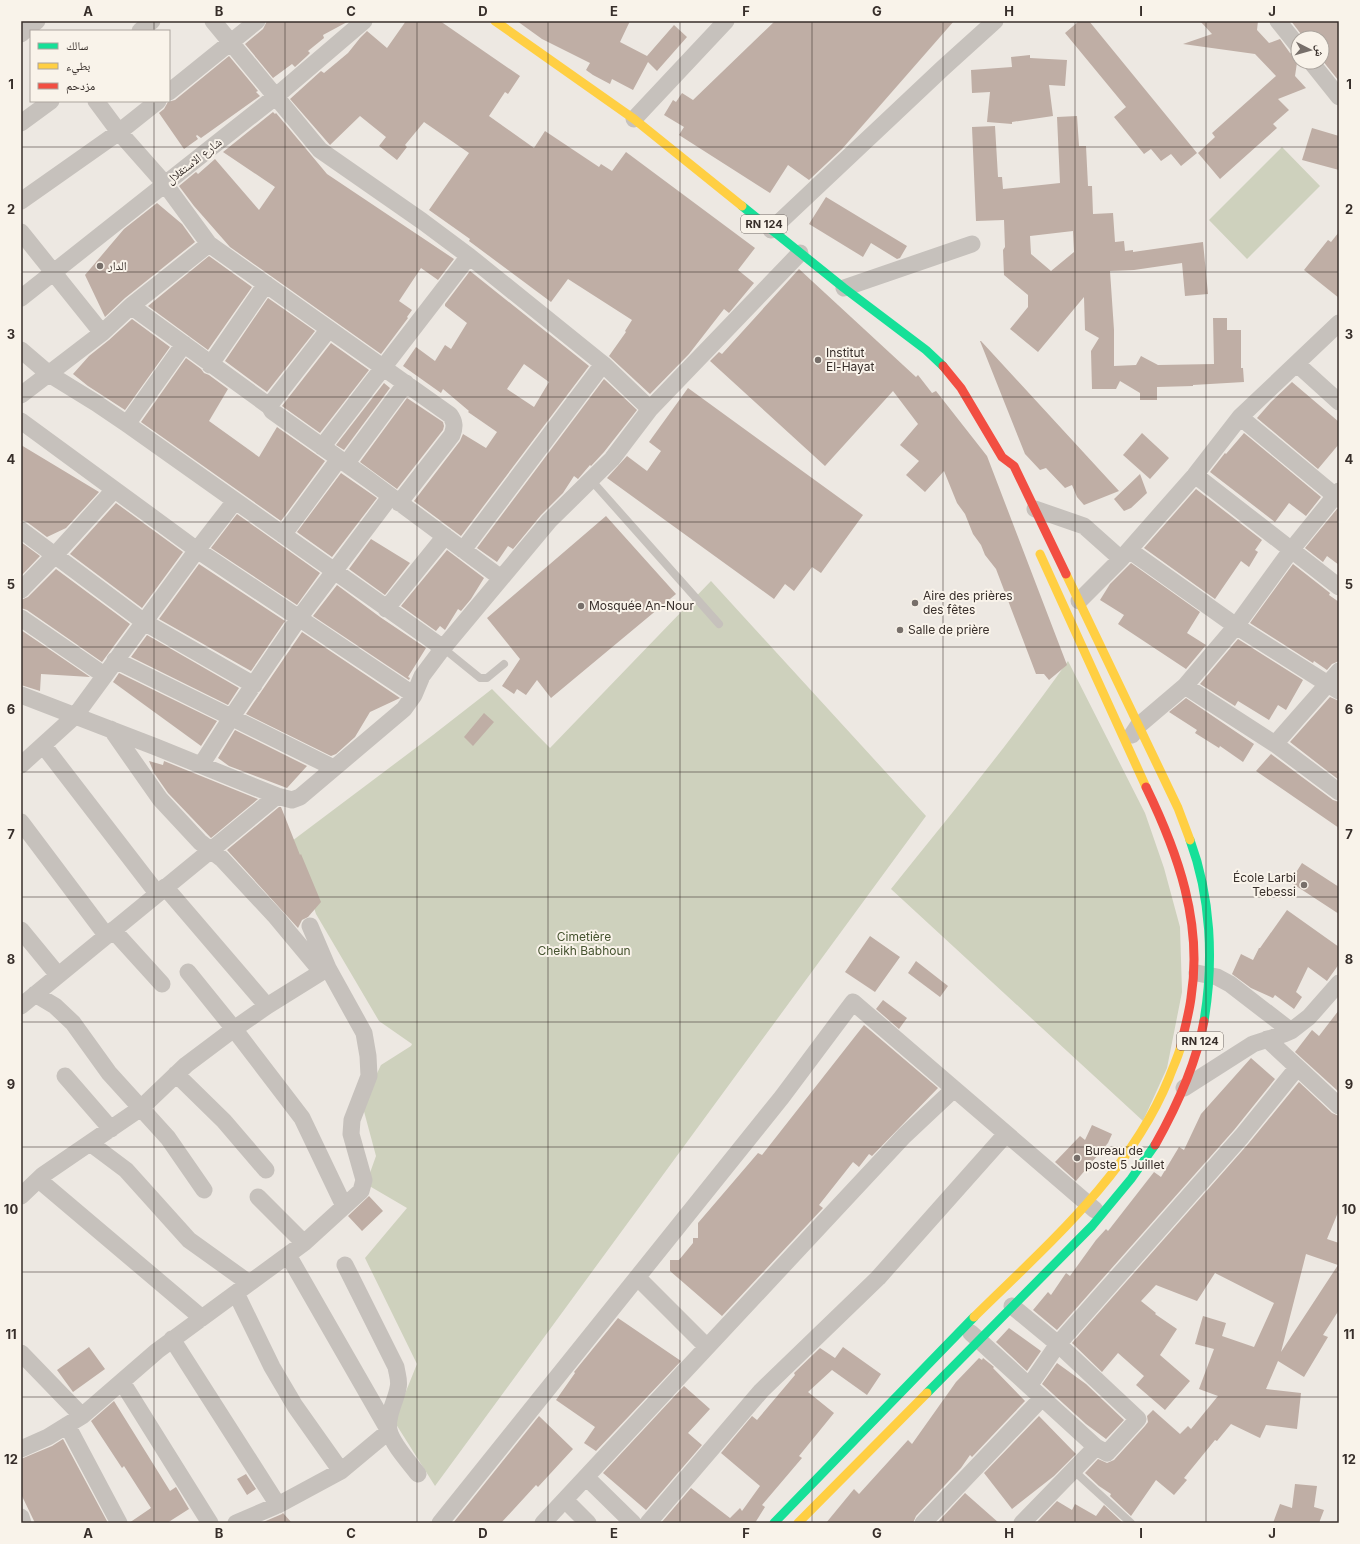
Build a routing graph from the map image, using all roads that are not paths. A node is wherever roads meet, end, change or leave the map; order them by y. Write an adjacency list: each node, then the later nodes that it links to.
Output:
1 (152, 21): 10 (street)
2 (213, 21): 13 (street)
3 (257, 21): 13 (street)
4 (364, 21): 17 (street, شارع الاستقلال)
5 (495, 21): 21 (main road, RN 124)
6 (726, 21): 21 (street)
7 (996, 21): 26 (street)
8 (1278, 21): 12 (street)
9 (36, 24): 11 (street)
10 (141, 30)
11 (21, 34)
12 (1290, 36)
13 (230, 42): 15 (street); 17 (street)
14 (1318, 70): 16 (street)
15 (170, 91)
16 (1339, 96)
17 (275, 97): 24 (street, شارع الاستقلال); 31 (street)
18 (50, 102): 22 (street)
19 (97, 102): 23 (street)
20 (157, 102): 23 (street)
21 (634, 119): 26 (main road, RN 124)
22 (21, 123)
23 (119, 132): 24 (street); 25 (street)
24 (165, 184): 28 (street); 32 (street, شارع الاستقلال)
25 (21, 201)
26 (771, 230): 30 (main road, RN 124)
27 (21, 232): 32 (street)
28 (208, 244): 33 (street); 36 (street)
29 (972, 244): 34 (street)
30 (800, 253): 34 (main road, RN 124); 51 (street)
31 (469, 256): 42 (street); 45 (street)
32 (54, 272): 35 (street, شارع الاستقلال); 39 (street)
33 (266, 284): 38 (street); 44 (street)
34 (844, 288): 56 (main road, RN 124)
35 (21, 298)
36 (131, 306): 39 (street); 40 (street)
37 (1339, 323): 43 (street)
38 (329, 329): 45 (street); 50 (street)
39 (102, 333): 46 (street)
40 (184, 344): 44 (street); 54 (street)
41 (21, 350): 46 (street)
42 (603, 364): 51 (street); 72 (street)
43 (1297, 364): 49 (street); 52 (street)
44 (210, 365): 50 (street)
45 (382, 367): 47 (street); 55 (street)
46 (49, 374): 48 (street); 54 (street)
47 (406, 383): 57 (street); 63 (street)
48 (21, 396)
49 (1339, 402)
50 (269, 406): 55 (street)
51 (650, 409): 60 (street)
52 (1240, 417): 59 (street); 62 (street)
53 (21, 421): 61 (street)
54 (127, 424): 64 (street)
55 (322, 447): 57 (street)
56 (1002, 457): 58 (main road); 65 (main road, RN 124)
57 (342, 462): 63 (street); 67 (street)
58 (1002, 469)
59 (1195, 475): 70 (street); 74 (street)
60 (591, 480): 76 (street); 84 (lane)
61 (114, 490): 71 (street); 73 (street)
62 (1338, 495): 70 (street)
63 (395, 500): 68 (street); 75 (street)
64 (235, 501): 67 (street); 71 (street)
65 (1035, 508): 74 (street); 79 (main road, RN 124)
66 (21, 530): 73 (street)
67 (283, 535): 75 (street)
68 (445, 536): 72 (street); 80 (street)
69 (1036, 544): 99 (main road, RN 124)
70 (1292, 549): 77 (street); 85 (street)
71 (196, 550): 82 (street); 83 (street)
72 (463, 550): 76 (street)
73 (55, 555): 78 (street); 83 (street)
74 (1125, 555): 79 (street); 85 (street)
75 (334, 572): 80 (street); 82 (street)
76 (501, 578): 86 (street)
77 (1339, 587)
78 (21, 590)
79 (1079, 601): 97 (main road, RN 124)
80 (386, 609): 86 (street)
81 (21, 618): 89 (street)
82 (299, 618): 91 (street); 94 (street)
83 (144, 622): 87 (street); 91 (street)
84 (719, 624)
85 (1236, 626): 90 (street); 92 (street)
86 (443, 648): 88 (lane); 94 (street)
87 (115, 660): 89 (street); 96 (street)
88 (504, 664)
89 (104, 675): 95 (street)
90 (1335, 682): 100 (street)
91 (254, 685): 96 (street)
92 (1185, 686): 97 (street); 100 (street)
93 (21, 695): 95 (street)
94 (414, 695): 104 (street)
95 (75, 716): 98 (street); 101 (street)
96 (231, 718): 103 (street); 104 (street)
97 (1138, 726): 99 (street); 115 (main road, RN 124)
98 (110, 729): 103 (street); 108 (street)
99 (1126, 744): 115 (main road, RN 124)
100 (1275, 744): 105 (street)
101 (43, 745): 102 (street); 109 (street)
102 (21, 765)
103 (201, 765): 106 (street)
104 (334, 768): 106 (street)
105 (1339, 792)
106 (277, 796): 108 (street)
107 (21, 822): 112 (street)
108 (212, 850): 109 (street); 113 (street)
109 (161, 890): 112 (street); 121 (street)
110 (310, 926): 113 (street)
111 (21, 930): 116 (street)
112 (109, 932): 116 (street); 118 (street)
113 (325, 969): 121 (street); 141 (street)
114 (188, 972): 122 (street)
115 (1202, 974): 123 (street); 128 (main road, RN 124); 140 (main road, RN 124)
116 (58, 975): 119 (street)
117 (1339, 983): 123 (street)
118 (162, 984)
119 (35, 994): 120 (street); 131 (street)
120 (21, 1006)
121 (266, 1006): 122 (street)
122 (234, 1029): 126 (street); 141 (street)
123 (1291, 1031): 124 (street)
124 (1266, 1039): 125 (street); 128 (street)
125 (1297, 1068): 130 (street); 153 (street)
126 (176, 1074): 131 (street); 135 (street)
127 (65, 1076): 132 (street)
128 (1184, 1088): 142 (main road, RN 124)
129 (954, 1089): 133 (street); 146 (street); 154 (street)
130 (1339, 1106)
131 (141, 1108): 132 (street); 137 (street)
132 (110, 1129): 134 (street)
133 (1006, 1134): 140 (street); 179 (street)
134 (90, 1143): 136 (street); 147 (street)
135 (266, 1170)
136 (38, 1180): 138 (street); 149 (street)
137 (204, 1190)
138 (21, 1196)
139 (258, 1197): 143 (street)
140 (1086, 1203): 142 (street); 150 (main road, RN 124)
141 (344, 1206): 143 (street)
142 (1101, 1216): 148 (main road, RN 124)
143 (304, 1243): 144 (street)
144 (288, 1254): 147 (street); 161 (street)
145 (345, 1265): 161 (street)
146 (638, 1278): 154 (street); 175 (street)
147 (242, 1288): 149 (street); 165 (street)
148 (1012, 1306): 152 (main road, RN 124); 153 (street)
149 (202, 1318): 151 (street)
150 (965, 1326): 152 (street); 180 (main road, RN 124)
151 (172, 1339): 156 (street); 169 (street)
152 (978, 1340): 157 (street); 181 (main road, RN 124)
153 (1058, 1344): 157 (street); 162 (street)
154 (706, 1347): 167 (street)
155 (21, 1352): 159 (street)
156 (122, 1382): 159 (street); 173 (street)
157 (1029, 1386): 158 (street)
158 (1042, 1398): 162 (street); 182 (street)
159 (82, 1416): 160 (street)
160 (67, 1425): 163 (street); 172 (street)
161 (389, 1431): 165 (street); 166 (street)
162 (1096, 1447): 164 (street)
163 (21, 1449)
164 (1073, 1470): 183 (street); 184 (lane)
165 (341, 1471): 169 (street)
166 (418, 1474)
167 (586, 1477): 168 (street); 178 (street)
168 (564, 1500): 176 (street); 177 (street)
169 (278, 1505): 174 (street)
170 (21, 1517): 171 (street)
171 (23, 1523)
172 (119, 1523)
173 (210, 1523)
174 (236, 1523)
175 (440, 1523)
176 (543, 1523)
177 (588, 1523)
178 (633, 1523)
179 (648, 1523)
180 (774, 1523)
181 (798, 1523)
182 (923, 1523)
183 (1022, 1523)
184 (1131, 1523)

